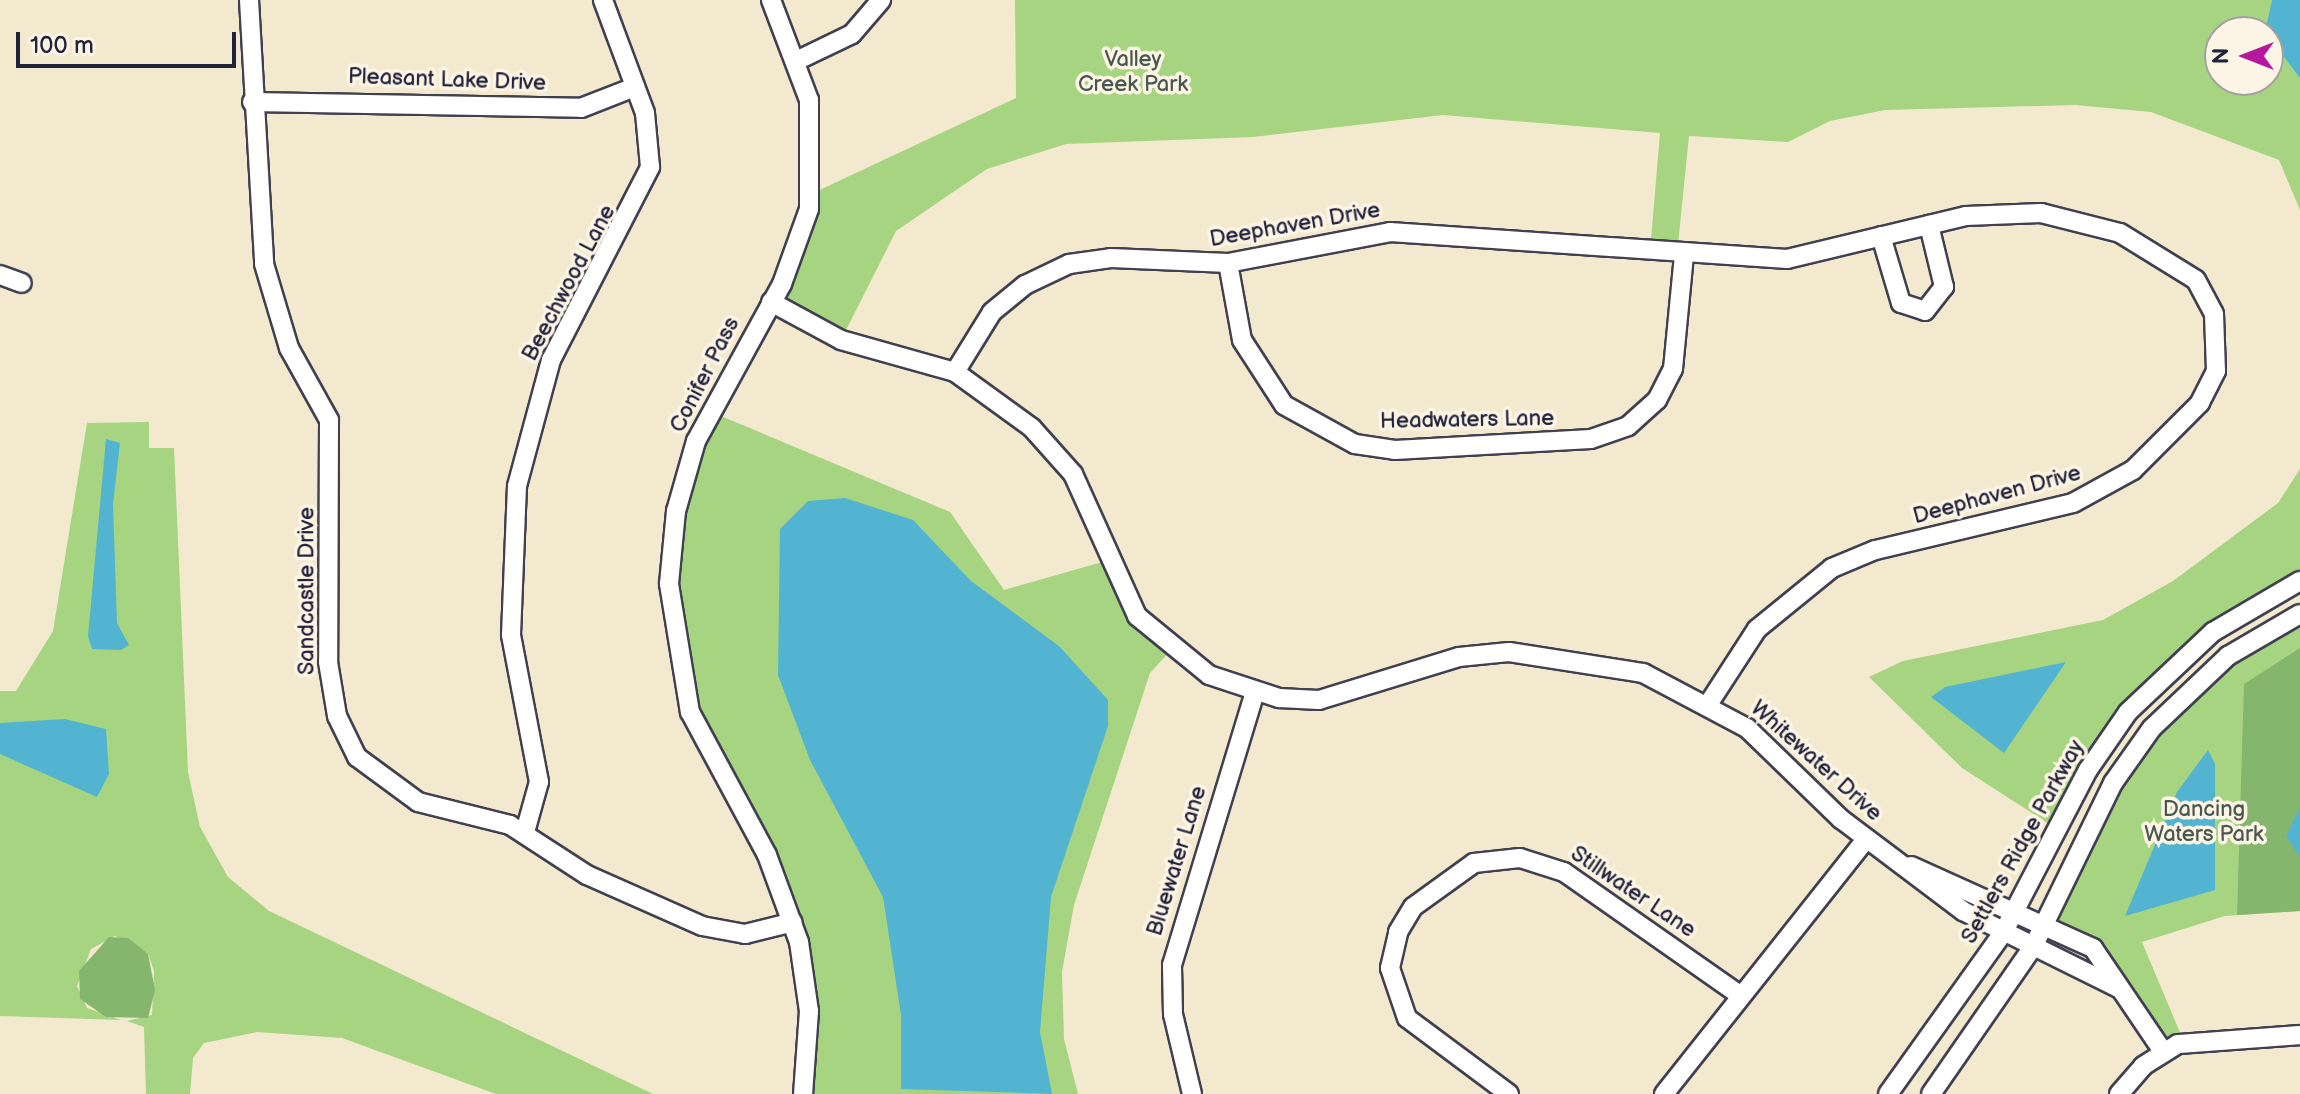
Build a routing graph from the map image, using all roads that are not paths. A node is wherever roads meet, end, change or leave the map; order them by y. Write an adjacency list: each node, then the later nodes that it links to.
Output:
1 (249, 0): 7 (street, Sandcastle Drive)
2 (603, 0): 6 (street)
3 (771, 0): 5 (street, Conifer Pass)
4 (881, 0): 5 (street)
5 (796, 61): 14 (street, Conifer Pass)
6 (635, 87): 7 (street, Pleasant Lake Drive); 20 (street, Beechwood Lane)
7 (252, 102): 20 (street, Sandcastle Drive)
8 (1929, 225): 9 (street, Deephaven Drive); 9 (street); 19 (street, Deephaven Drive)
9 (1881, 236): 10 (street, Deephaven Drive)
10 (1684, 255): 11 (street, Deephaven Drive); 11 (street, Headwaters Lane)
11 (1228, 263): 15 (street, Deephaven Drive)
12 (0, 275): 13 (street)
13 (22, 283)
14 (771, 302): 15 (street, Whitewater Drive); 25 (street, Conifer Pass)
15 (955, 372): 18 (street, Whitewater Drive)
16 (2300, 581): 23 (street, Settlers Ridge Parkway)
17 (2300, 614): 24 (street)
18 (1255, 691): 19 (street, Whitewater Drive); 33 (street, Bluewater Lane)
19 (1709, 703): 21 (street, Whitewater Drive)
20 (525, 832): 25 (street, Sandcastle Drive)
21 (1866, 839): 22 (street, Whitewater Drive); 29 (street)
22 (1908, 866): 23 (street, Whitewater Drive); 26 (street, Whitewater Drive)
23 (2017, 910): 24 (street, Whitewater Drive); 26 (street, Settlers Ridge Parkway)
24 (2047, 921): 27 (street); 28 (street, Whitewater Drive)
25 (793, 922): 32 (street, Conifer Pass)
26 (2003, 933): 27 (street, Whitewater Drive); 36 (street, Settlers Ridge Parkway)
27 (2034, 945): 28 (street, Whitewater Drive); 37 (street)
28 (2120, 989): 31 (street, Whitewater Drive)
29 (1741, 996): 34 (street, Stillwater Lane); 35 (street)
30 (2300, 1035): 31 (street)
31 (2162, 1050): 38 (street)
32 (803, 1094)
33 (1192, 1094)
34 (1509, 1094)
35 (1664, 1094)
36 (1888, 1094)
37 (1931, 1094)
38 (2119, 1094)

